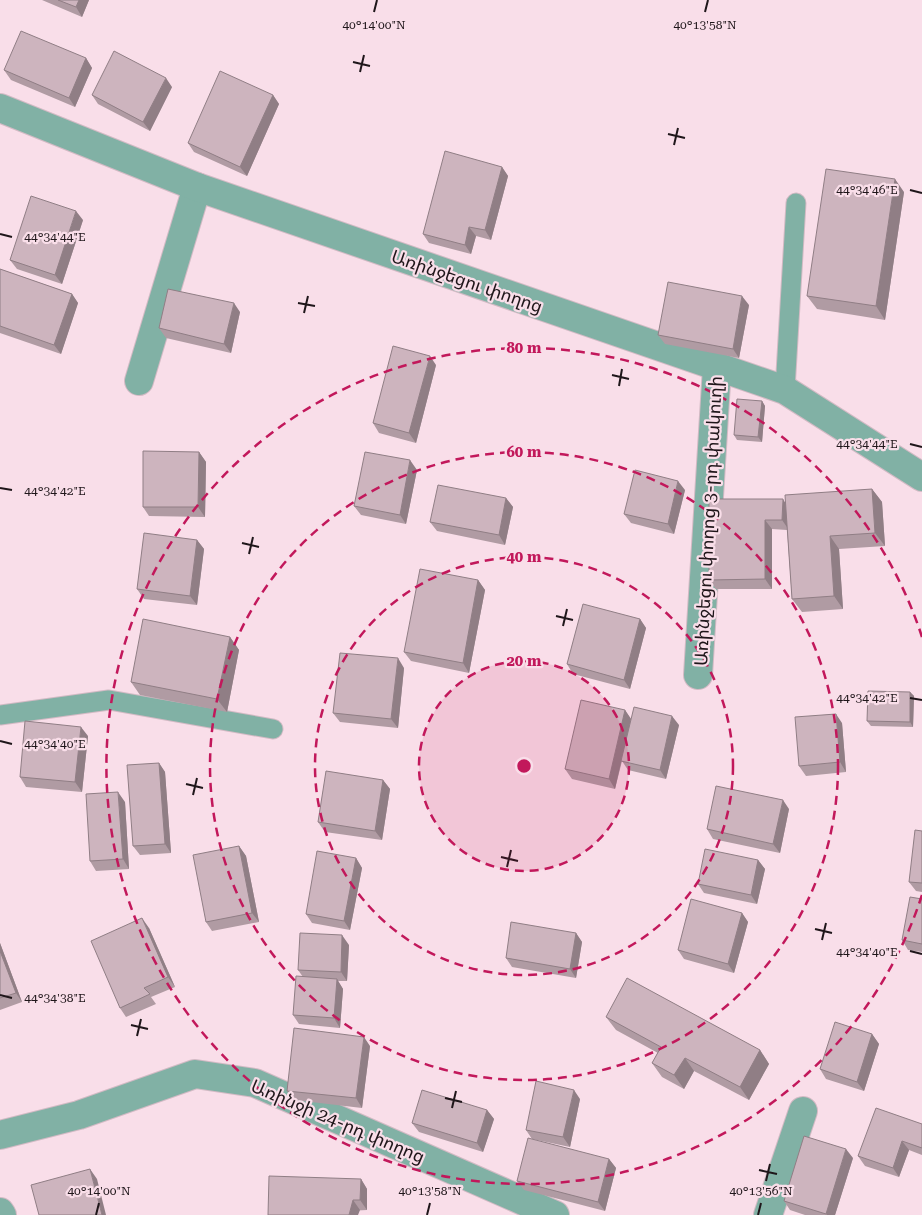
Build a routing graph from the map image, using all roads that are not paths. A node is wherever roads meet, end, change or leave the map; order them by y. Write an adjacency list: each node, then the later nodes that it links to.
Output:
1 (0, 108): 2 (street, Առինջեցու փողոց)
2 (197, 187): 4 (street, Առինջեցու փողոց); 5 (street)
3 (796, 203): 6 (lane)
4 (717, 367): 6 (street, Առինջեցու փողոց); 8 (street, Առինջեցու փողոց 3-րդ փակուղի)
5 (139, 381)
6 (785, 390): 7 (street, Առինջեցու փողոց)
7 (922, 477)
8 (698, 675)
9 (0, 715): 10 (lane)
10 (274, 728)
11 (802, 1111): 14 (street)
12 (0, 1135): 13 (street, Առինջի 24-րդ փողոց)
13 (555, 1215)
14 (768, 1215)

